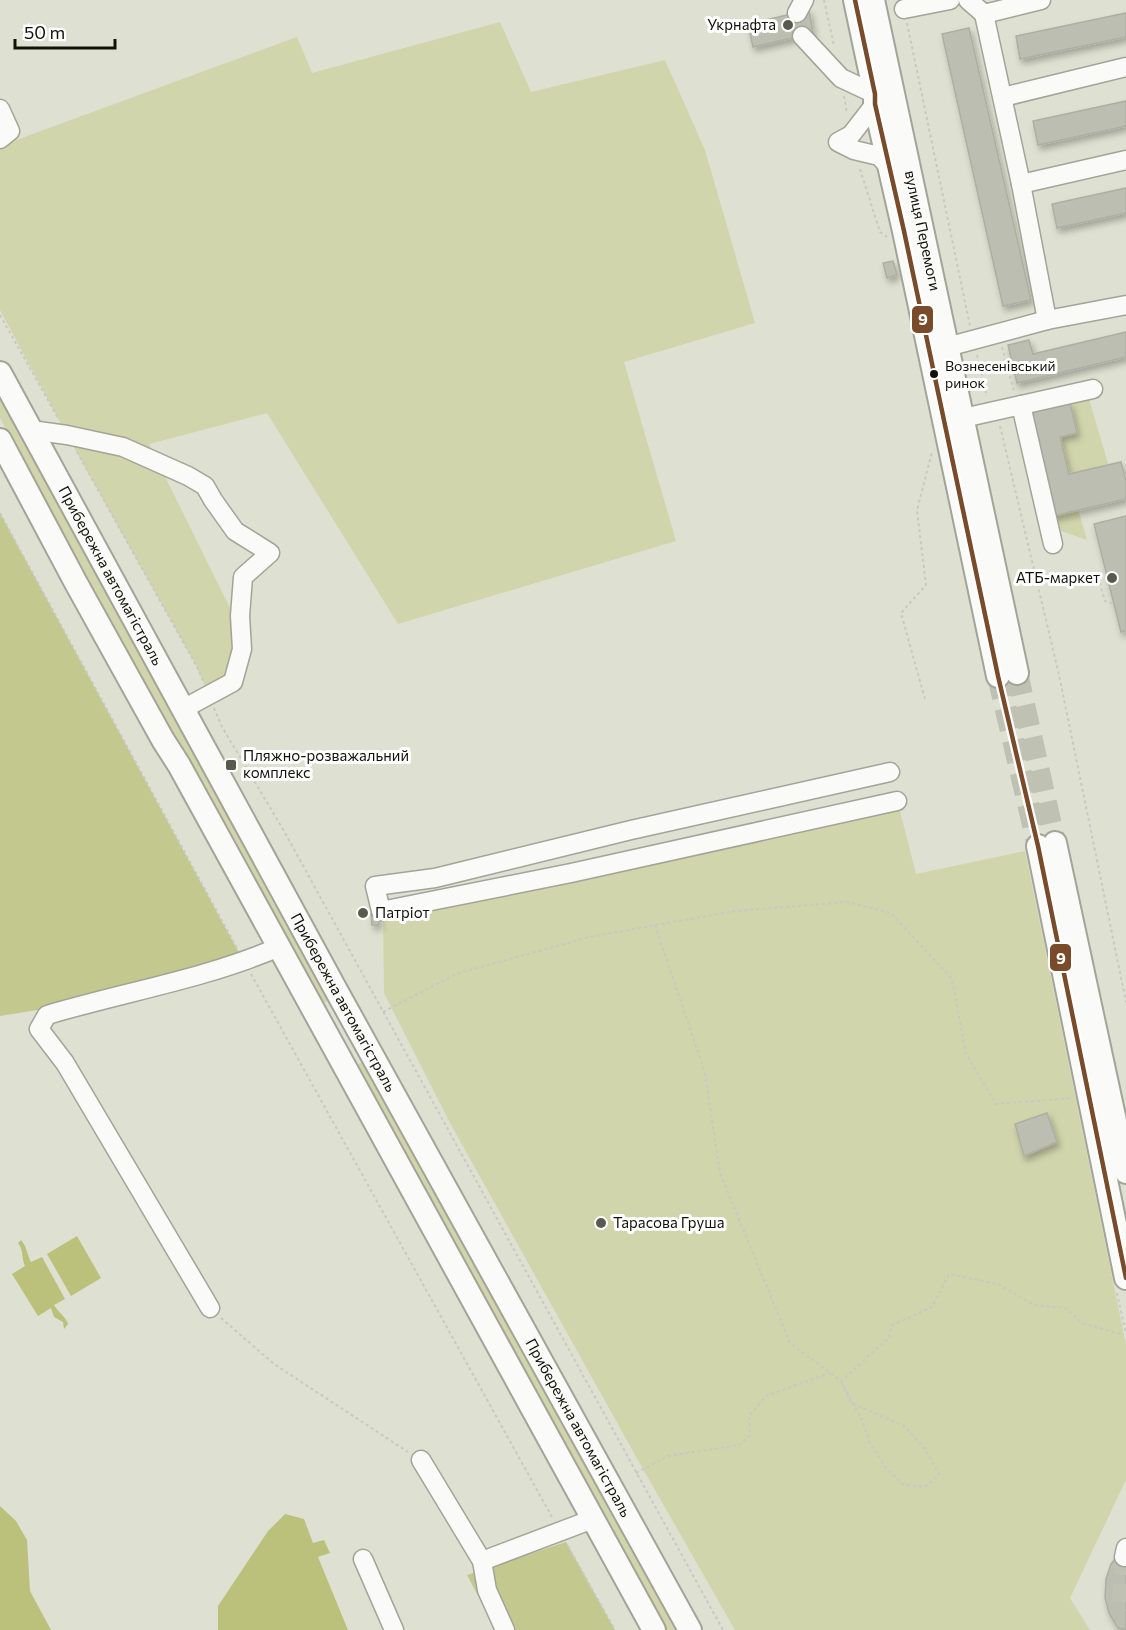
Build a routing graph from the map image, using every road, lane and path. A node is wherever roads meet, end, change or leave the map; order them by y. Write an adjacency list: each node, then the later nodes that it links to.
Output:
1 (855, 0): 11 (main road, вулиця Перемоги)
2 (873, 0): 22 (main road, вулиця Перемоги)
3 (950, 0): 6 (street)
4 (968, 0): 7 (street)
5 (1041, 0): 7 (street)
6 (904, 9): 21 (path)
7 (984, 14): 10 (street)
8 (802, 36): 11 (street)
9 (1126, 68): 10 (street)
10 (1003, 97): 16 (street)
11 (875, 99): 15 (main road, вулиця Перемоги); 15 (street)
12 (0, 109): 13 (street)
13 (0, 139)
14 (1126, 160): 16 (street)
15 (891, 169): 27 (main road, вулиця Перемоги)
16 (1021, 184): 19 (street)
17 (1126, 305): 19 (street)
18 (0, 315): 29 (path)
19 (1047, 320): 20 (street)
20 (999, 333): 21 (street); 25 (path)
21 (973, 340): 22 (street); 26 (path)
22 (947, 347): 27 (main road, вулиця Перемоги)
23 (0, 373): 28 (main road, Прибережна автомагістраль)
24 (1093, 389): 25 (street)
25 (1019, 406): 26 (street); 33 (street)
26 (994, 412): 27 (street); 46 (path)
27 (963, 418)
28 (31, 430): 29 (street); 38 (main road, Прибережна автомагістраль)
29 (67, 435): 36 (path); 36 (street)
30 (0, 440): 43 (main road, Прибережна автомагістраль)
31 (932, 452): 37 (path)
32 (0, 513): 44 (path)
33 (1053, 544)
34 (1089, 583): 35 (path)
35 (1114, 603)
36 (208, 694): 38 (street); 47 (path)
37 (925, 699)
38 (183, 709): 45 (main road, Прибережна автомагістраль)
39 (890, 772): 40 (street)
40 (897, 801)
41 (1047, 845): 51 (main road)
42 (655, 925): 47 (path); 51 (path); 57 (path)
43 (279, 947): 44 (street); 48 (main road, Прибережна автомагістраль)
44 (244, 962): 55 (street); 63 (path)
45 (336, 990): 48 (main road); 49 (main road, Прибережна автомагістраль)
46 (1126, 1002)
47 (382, 1012): 61 (path)
48 (318, 1019): 50 (main road, Прибережна автомагістраль)
49 (376, 1063): 50 (main road); 70 (main road, Прибережна автомагістраль)
50 (344, 1068): 62 (main road, Прибережна автомагістраль)
51 (1101, 1100): 52 (main road)
52 (1107, 1133): 53 (main road); 54 (main road)
53 (1126, 1172)
54 (1126, 1278)
55 (210, 1308): 60 (path)
56 (1124, 1335): 58 (path)
57 (830, 1373): 58 (path); 61 (path)
58 (840, 1381): 59 (path)
59 (851, 1403): 59 (path)
60 (421, 1460): 65 (street)
61 (636, 1473): 71 (path)
62 (593, 1520): 63 (street); 69 (main road, Прибережна автомагістраль)
63 (561, 1532): 65 (street); 68 (path)
64 (363, 1559): 66 (street)
65 (482, 1561): 67 (street)
66 (394, 1630)
67 (505, 1630)
68 (615, 1630)
69 (654, 1630)
70 (690, 1630)
71 (723, 1630)

